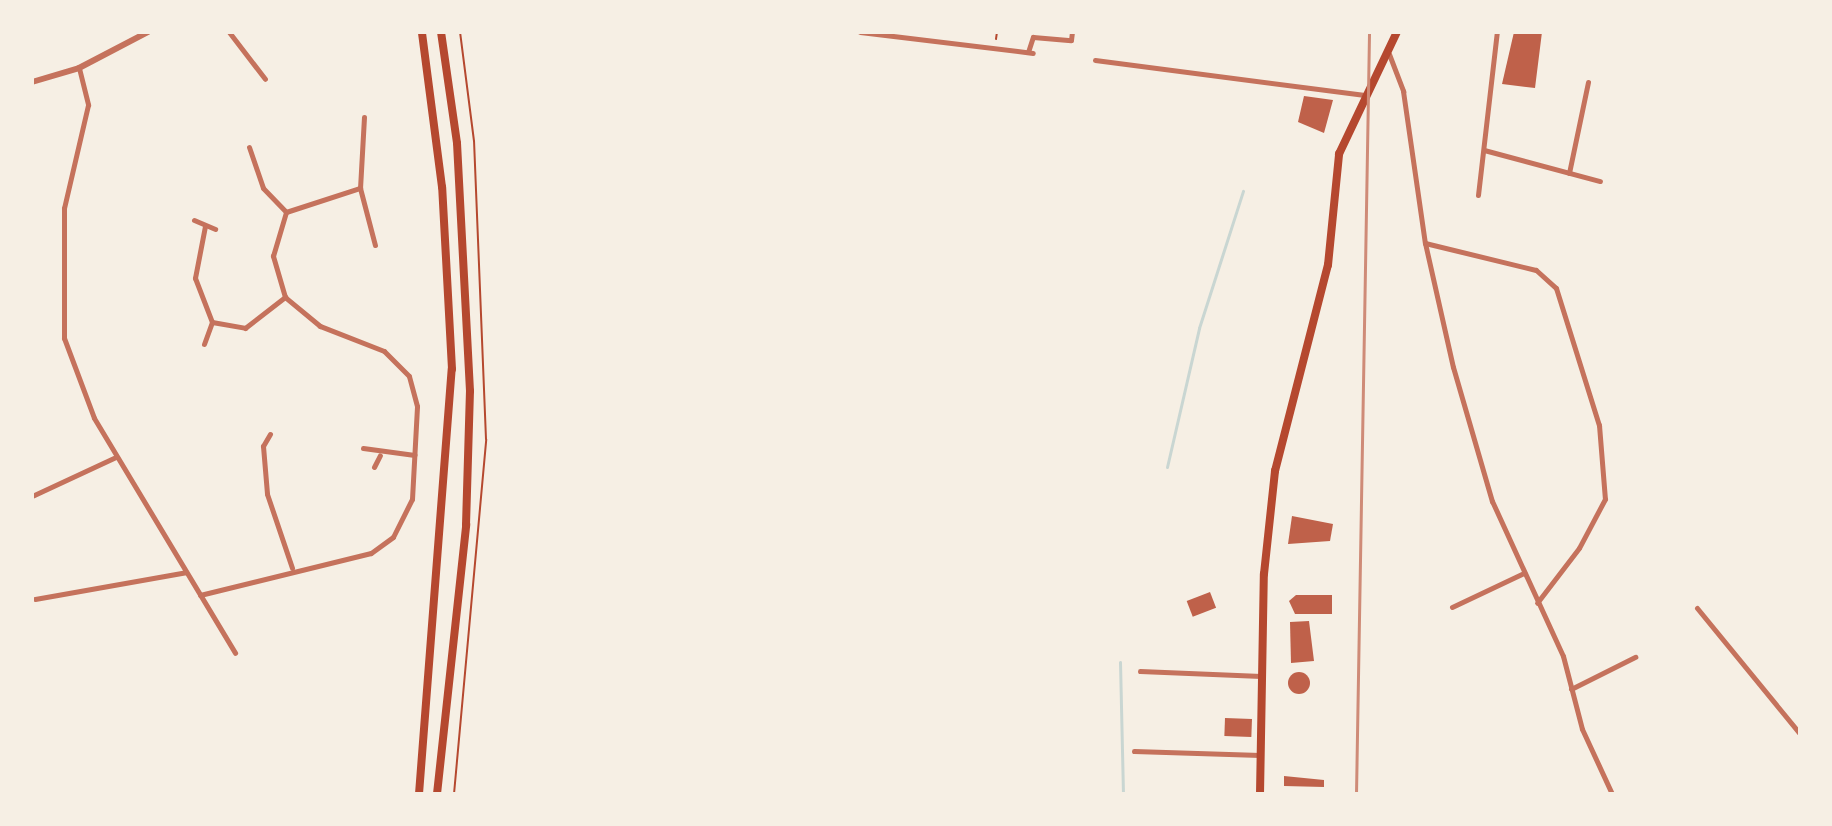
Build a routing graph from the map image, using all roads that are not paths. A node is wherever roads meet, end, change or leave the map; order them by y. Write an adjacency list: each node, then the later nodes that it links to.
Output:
1 (148, 32): 11 (street)
2 (229, 32): 12 (street)
3 (422, 32): 55 (highway)
4 (441, 32): 56 (highway)
5 (860, 32): 6 (street)
6 (1072, 32)
7 (1397, 32): 9 (highway)
8 (1497, 32): 18 (street)
9 (1389, 54): 15 (highway); 27 (street)
10 (1095, 60): 15 (street)
11 (79, 68): 13 (street); 36 (street)
12 (265, 79)
13 (32, 82)
14 (1588, 82): 19 (street)
15 (1363, 95): 50 (highway)
16 (364, 117): 21 (street)
17 (249, 147): 23 (street)
18 (1484, 150): 19 (street); 22 (street)
19 (1569, 173): 20 (street)
20 (1600, 181)
21 (360, 188): 23 (street); 28 (street)
22 (1478, 195)
23 (286, 212): 29 (street)
24 (194, 220): 25 (street)
25 (205, 226): 26 (street); 30 (street)
26 (215, 229)
27 (1425, 243): 41 (street); 44 (street)
28 (375, 245)
29 (285, 297): 30 (street); 35 (street)
30 (212, 322): 31 (street)
31 (204, 344)
32 (270, 434): 39 (street)
33 (363, 448): 34 (street)
34 (380, 455): 35 (street); 37 (street)
35 (415, 455): 39 (street)
36 (116, 457): 38 (street); 40 (street)
37 (374, 467)
38 (32, 496)
39 (292, 568): 42 (street)
40 (186, 572): 42 (street); 43 (street)
41 (1524, 573): 44 (street); 45 (street)
42 (200, 595): 47 (street)
43 (35, 599)
44 (1537, 603): 51 (street)
45 (1452, 607)
46 (1697, 608): 52 (street)
47 (235, 653)
48 (1635, 657): 51 (street)
49 (1140, 671): 50 (street)
50 (1261, 676): 54 (highway)
51 (1571, 689): 58 (street)
52 (1800, 734)
53 (1134, 751): 54 (street)
54 (1260, 755): 57 (highway)
55 (419, 794)
56 (437, 794)
57 (1260, 794)
58 (1612, 794)

